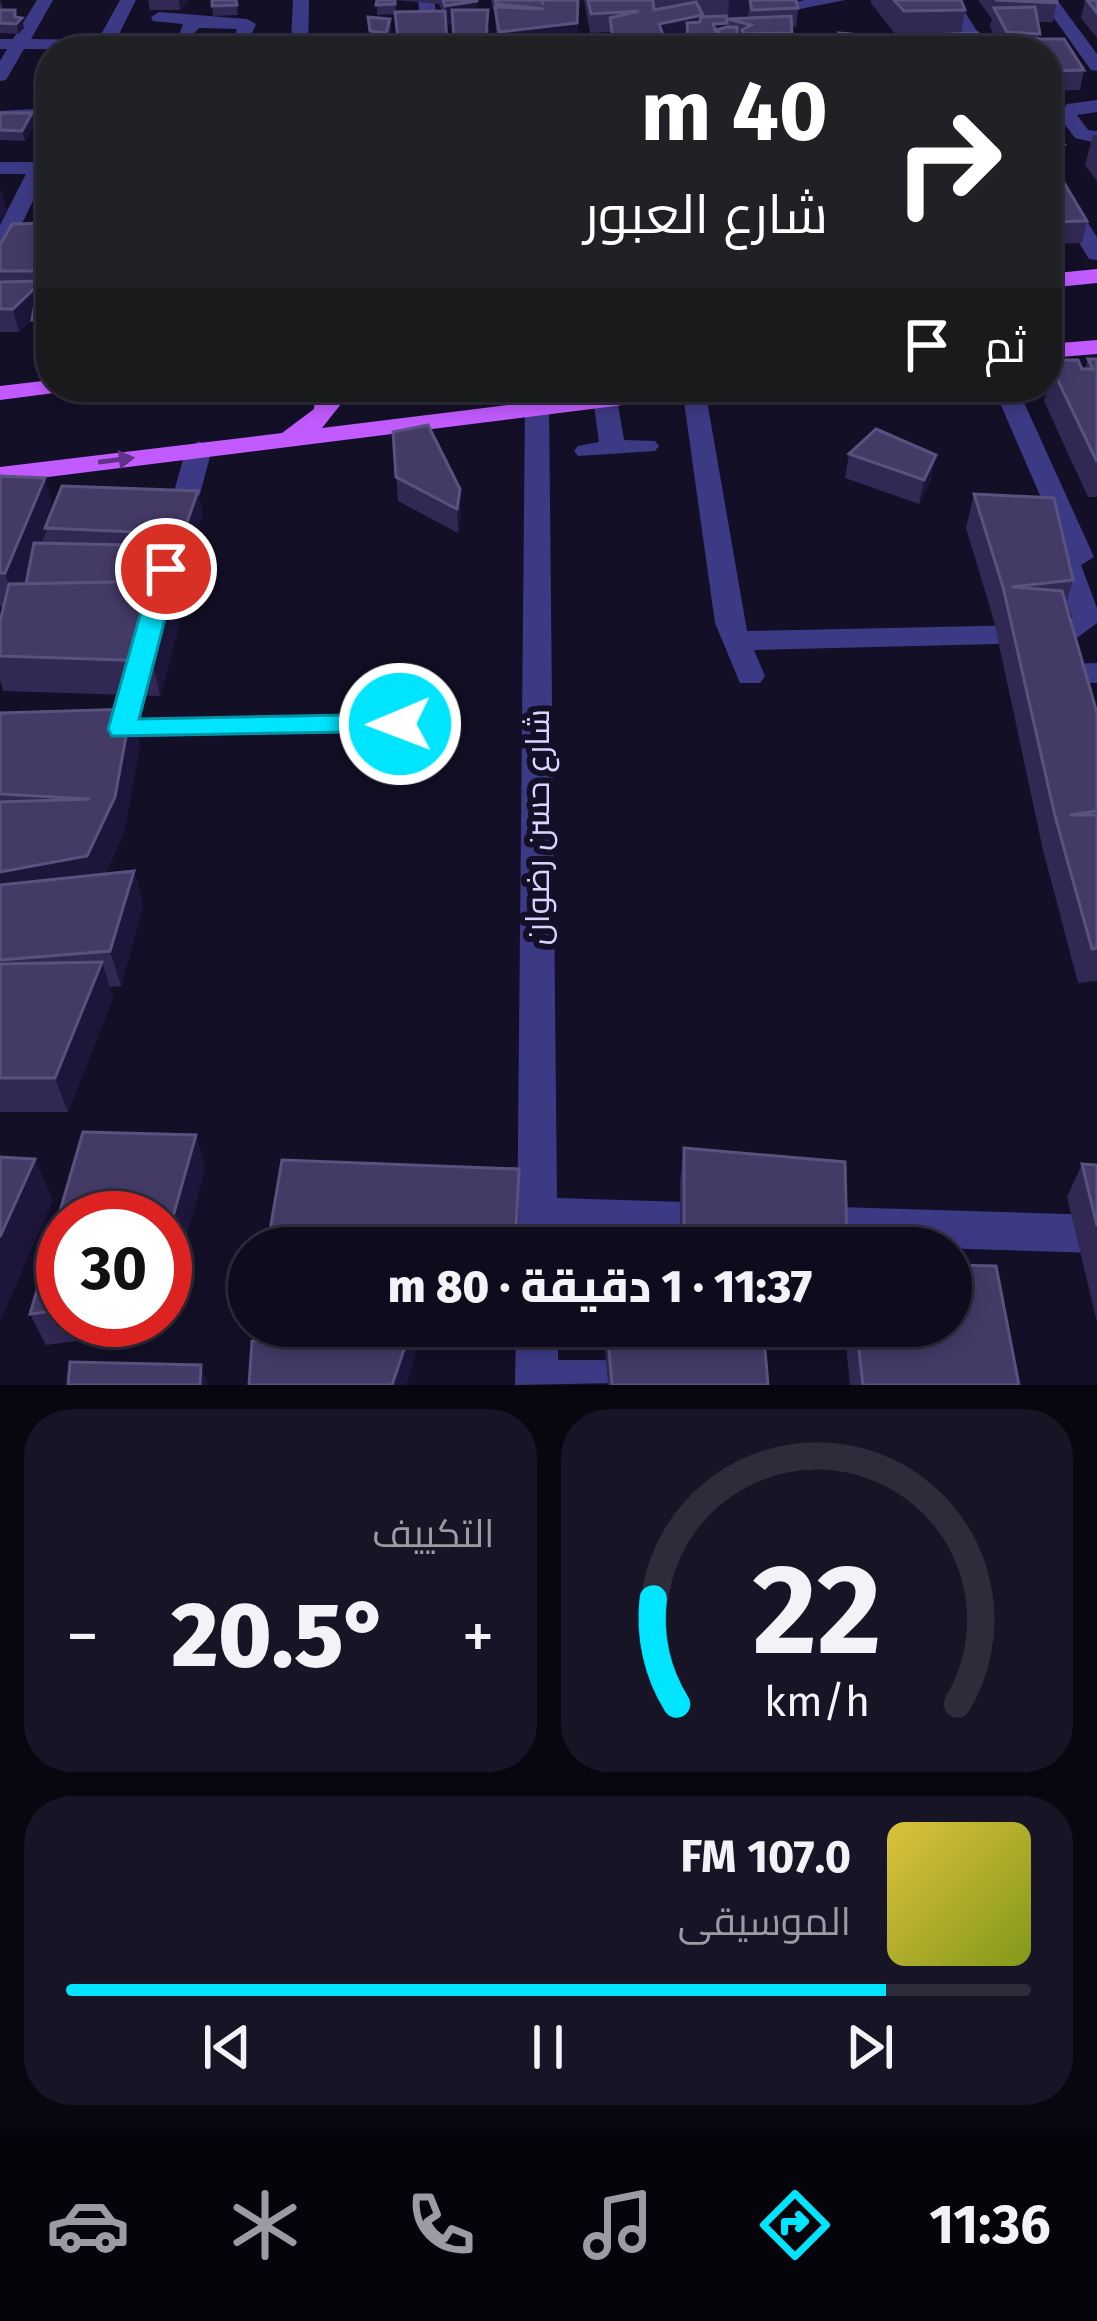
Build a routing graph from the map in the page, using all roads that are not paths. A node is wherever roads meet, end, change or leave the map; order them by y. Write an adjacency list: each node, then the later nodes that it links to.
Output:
1 (45, 0): 20 (street)
2 (128, 0): 13 (street)
3 (301, 0): 16 (street)
4 (426, 0): 17 (street)
5 (837, 0): 8 (street)
6 (950, 0): 19 (street)
7 (1048, 0): 21 (street)
8 (781, 10): 10 (street)
9 (159, 17): 11 (street)
10 (735, 17)
11 (193, 23): 14 (street); 15 (street)
12 (665, 30): 18 (street)
13 (108, 36)
14 (187, 36)
15 (242, 36)
16 (300, 36)
17 (431, 36)
18 (617, 36)
19 (972, 36)
20 (10, 44): 22 (street)
21 (1095, 60)
22 (0, 76)
23 (1097, 106): 26 (street)
24 (36, 115): 25 (street)
25 (0, 117)
26 (1097, 137)
27 (0, 168): 28 (street)
28 (36, 168)
29 (36, 181): 31 (street)
30 (1062, 197): 34 (street)
31 (18, 208): 33 (street)
32 (35, 241): 33 (street)
33 (1, 243)
34 (1097, 254)
35 (1097, 276): 36 (main road)
36 (1062, 279)
37 (1097, 347): 38 (main road)
38 (1062, 350)
39 (36, 389): 40 (main road)
40 (0, 393)
41 (331, 402): 48 (main road)
42 (528, 402): 47 (main road)
43 (571, 402): 47 (main road)
44 (605, 402): 49 (street)
45 (704, 402): 57 (street)
46 (1012, 402): 55 (street)
47 (537, 406): 48 (main road); 65 (street, شارع حسن رضوان)
48 (287, 438): 50 (main road)
49 (646, 446)
50 (199, 449): 51 (main road, one-way to 50); 63 (street)
51 (44, 470): 52 (main road); 53 (street)
52 (0, 475)
53 (30, 508)
54 (1058, 539): 56 (street)
55 (1097, 595)
56 (1059, 634): 57 (street); 59 (street)
57 (734, 641): 60 (street)
58 (1097, 673): 59 (street)
59 (1063, 674): 61 (street)
60 (750, 676)
61 (1076, 711)
62 (400, 724): 63 (street)
63 (122, 729): 64 (street)
64 (61, 730)
65 (537, 1227)
66 (660, 1227): 67 (street)
67 (881, 1227)
68 (972, 1230): 69 (street)
69 (1097, 1234)
70 (537, 1347): 72 (street)
71 (689, 1382): 72 (street)
72 (537, 1384)

